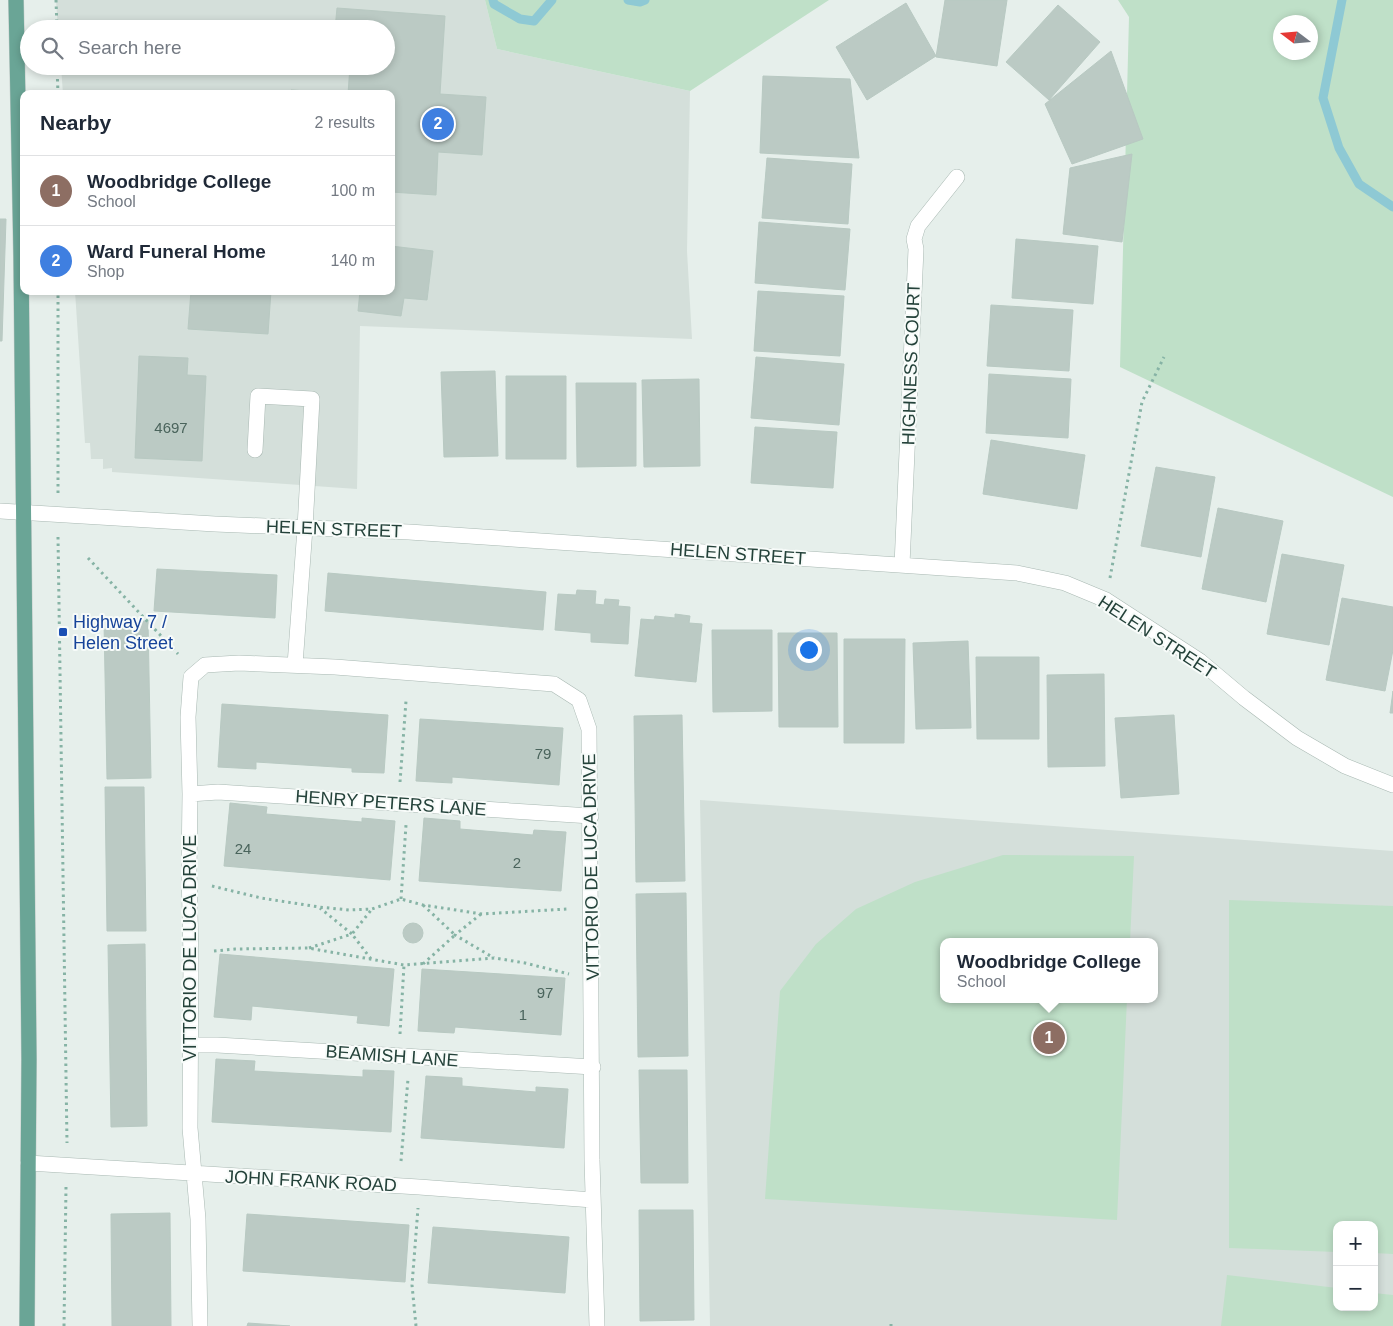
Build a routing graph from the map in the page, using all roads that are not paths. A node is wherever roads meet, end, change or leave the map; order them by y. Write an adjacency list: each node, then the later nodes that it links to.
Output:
1 (16, 0): 2 (main road)
2 (20, 158)
3 (956, 177): 9 (street, HIGHNESS COURT)
4 (22, 295): 7 (main road)
5 (255, 450): 8 (street)
6 (0, 511): 7 (street, HELEN STREET)
7 (24, 513): 8 (street, HELEN STREET); 16 (main road)
8 (305, 528): 9 (street, HELEN STREET); 10 (street)
9 (902, 565): 11 (street, HELEN STREET)
10 (295, 665): 12 (street, VITTORIO DE LUCA DRIVE); 13 (street, VITTORIO DE LUCA DRIVE)
11 (1393, 785)
12 (190, 794): 13 (street, HENRY PETERS LANE); 14 (street, VITTORIO DE LUCA DRIVE)
13 (591, 816): 15 (street, VITTORIO DE LUCA DRIVE)
14 (191, 1045): 15 (street, BEAMISH LANE); 17 (street, VITTORIO DE LUCA DRIVE)
15 (593, 1067): 18 (street, VITTORIO DE LUCA DRIVE)
16 (28, 1163): 17 (street, JOHN FRANK ROAD); 19 (main road)
17 (194, 1174): 18 (street, JOHN FRANK ROAD); 20 (street, VITTORIO DE LUCA DRIVE)
18 (593, 1200): 21 (street, VITTORIO DE LUCA DRIVE)
19 (27, 1326)
20 (200, 1326)
21 (597, 1326)

